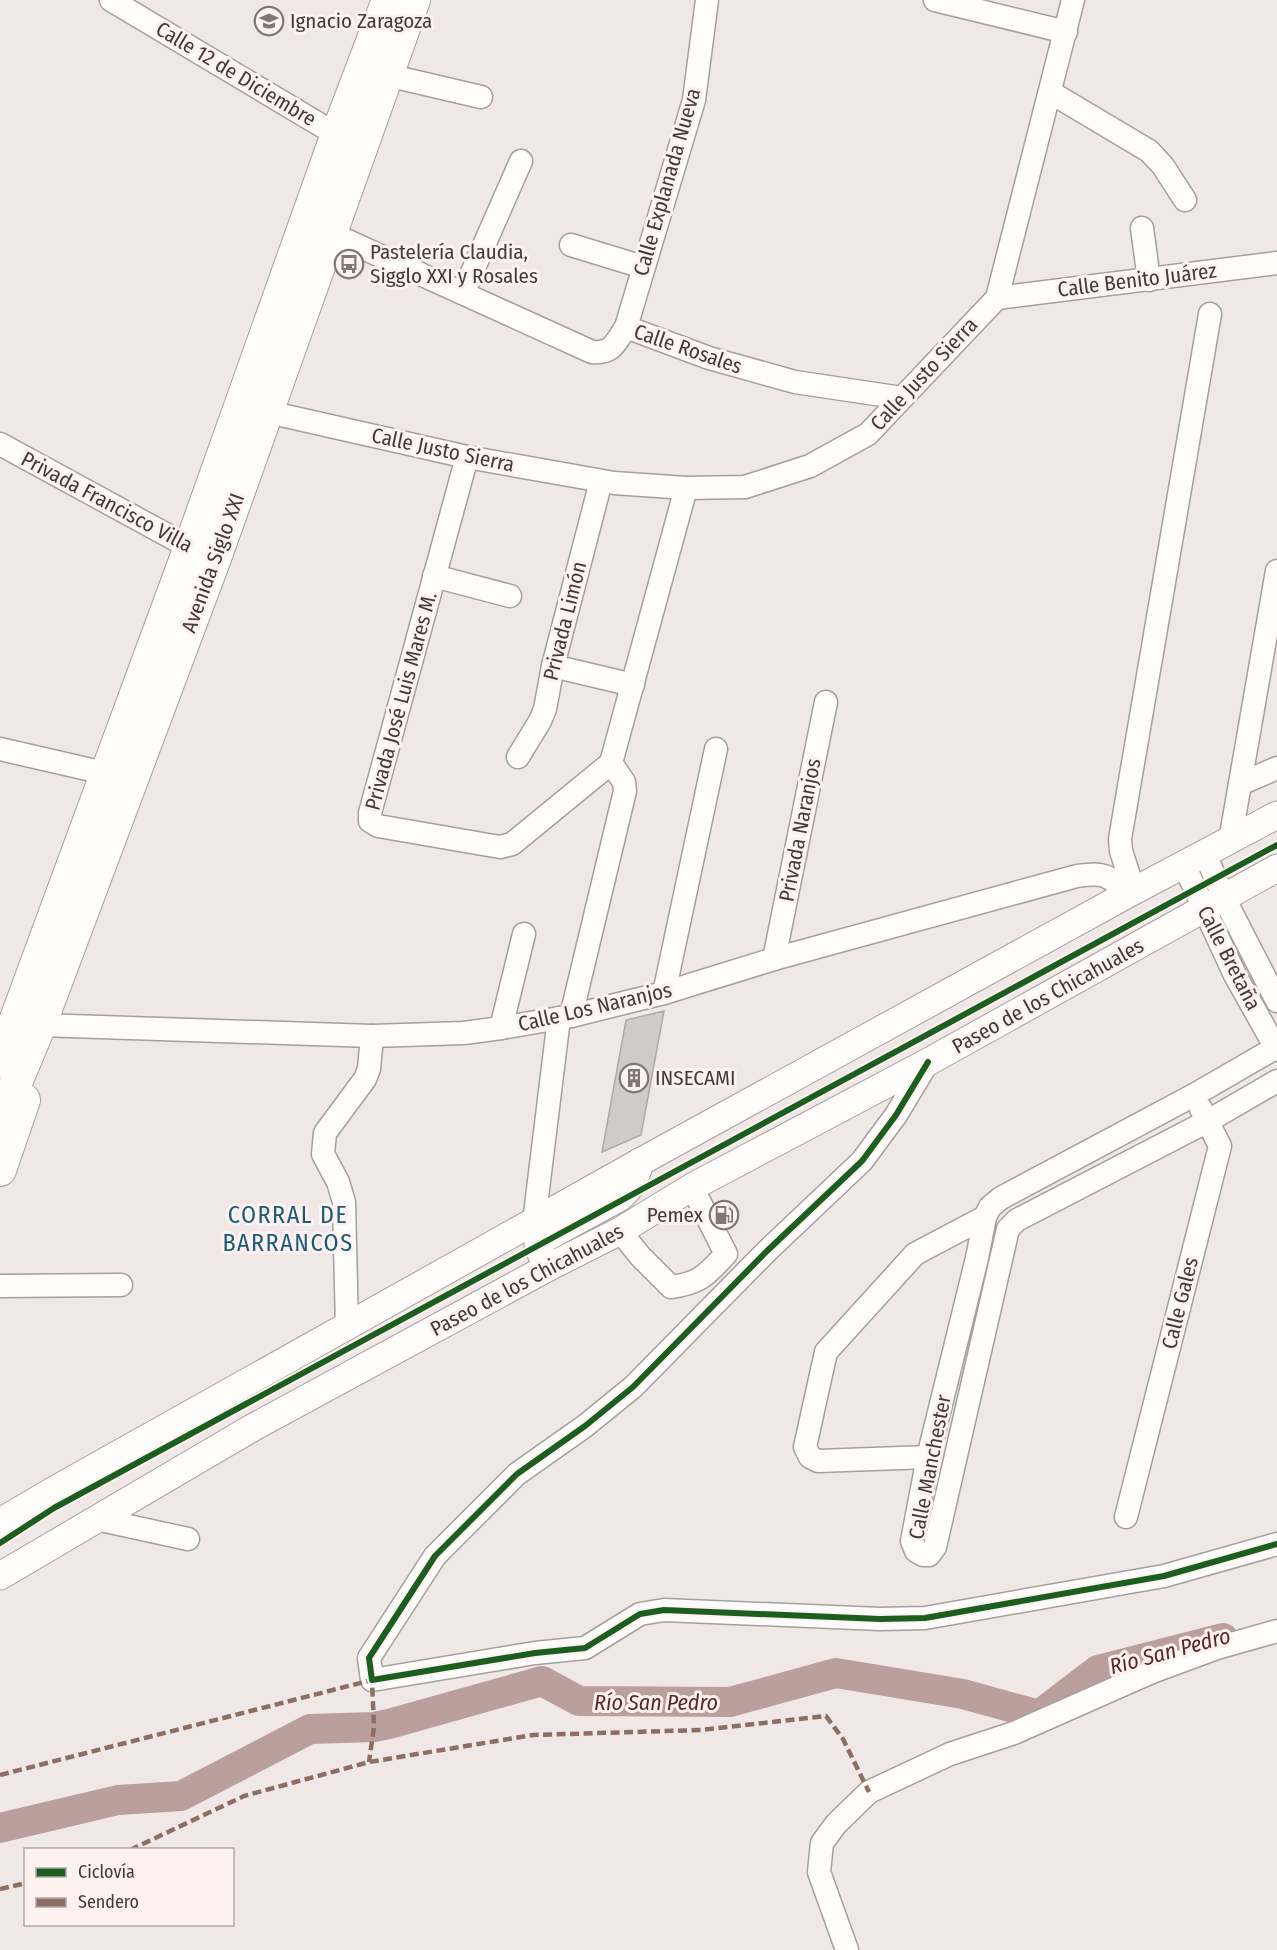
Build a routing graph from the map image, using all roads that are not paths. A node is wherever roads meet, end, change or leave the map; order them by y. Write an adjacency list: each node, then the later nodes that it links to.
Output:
1 (111, 0): 11 (street, Calle 12 de Diciembre)
2 (388, 0): 11 (highway, Avenida Siglo XXI)
3 (414, 0): 8 (highway, Avenida Siglo XXI)
4 (707, 0): 18 (street, Calle Explanada Nueva)
5 (935, 0): 7 (street)
6 (1073, 0): 7 (street, Calle Justo Sierra)
7 (1066, 32): 9 (street, Calle Justo Sierra)
8 (387, 75): 10 (street); 11 (highway, Avenida Siglo XXI)
9 (1050, 92): 13 (street); 21 (street, Calle Justo Sierra)
10 (482, 97)
11 (349, 142): 15 (highway, Avenida Siglo XXI); 30 (highway, Avenida Siglo XXI)
12 (521, 161): 20 (street)
13 (1185, 200)
14 (1142, 228): 19 (street)
15 (330, 233): 20 (street, Calle Rosales); 25 (highway, Avenida Siglo XXI)
16 (571, 244): 18 (street)
17 (1277, 263): 19 (street, Calle Benito Juárez)
18 (643, 267): 23 (street, Calle Explanada Nueva)
19 (1149, 280): 21 (street, Calle Benito Juárez)
20 (463, 293): 23 (street, Calle Rosales)
21 (997, 298): 24 (street, Calle Justo Sierra)
22 (1210, 314): 48 (street)
23 (626, 327): 24 (street, Calle Rosales)
24 (902, 398): 29 (street, Calle Justo Sierra)
25 (268, 412): 27 (street, Calle Justo Sierra); 30 (highway, Avenida Siglo XXI)
26 (0, 444): 30 (street, Privada Francisco Villa)
27 (466, 457): 28 (street, Calle Justo Sierra); 32 (street, Privada José Luis Mares M.)
28 (601, 481): 29 (street, Calle Justo Sierra); 34 (street, Privada Limón)
29 (686, 488): 35 (street)
30 (202, 554): 42 (highway, Avenida Siglo XXI)
31 (1277, 571): 43 (street)
32 (434, 576): 33 (street); 40 (street, Privada José Luis Mares M.)
33 (510, 596)
34 (553, 666): 35 (street); 39 (street, Privada Limón)
35 (633, 685): 40 (street)
36 (826, 702): 52 (street, Privada Naranjos)
37 (0, 749): 42 (street)
38 (716, 749): 53 (street)
39 (518, 757)
40 (611, 764): 55 (street)
41 (1277, 768): 43 (street)
42 (119, 776): 51 (highway, Avenida Siglo XXI); 57 (highway, Avenida Siglo XXI)
43 (1239, 784): 45 (street)
44 (1277, 815): 45 (main road)
45 (1230, 841): 46 (main road)
46 (1194, 860): 48 (main road); 49 (street, Calle Bretaña)
47 (1277, 868): 49 (main road, Paseo de los Chicahuales)
48 (1131, 893): 52 (street, Calle Los Naranjos); 67 (main road)
49 (1214, 904): 54 (street, Calle Bretaña); 60 (street, Calle Bretaña); 62 (main road, Paseo de los Chicahuales)
50 (524, 934): 58 (street)
51 (45, 939): 56 (highway); 61 (highway, Avenida Siglo XXI)
52 (774, 959): 53 (street, Calle Los Naranjos)
53 (664, 993): 55 (street, Calle Los Naranjos)
54 (1277, 1001)
55 (565, 1017): 58 (street, Calle Los Naranjos); 71 (street)
56 (0, 1025)
57 (39, 1027): 59 (street, Calle Los Naranjos); 65 (highway, Avenida Siglo XXI); 68 (highway)
58 (501, 1028): 59 (street, Calle Los Naranjos)
59 (372, 1036): 79 (street)
60 (1277, 1048): 64 (street)
61 (0, 1062)
62 (928, 1062): 69 (main road, Paseo de los Chicahuales); 85 (street)
63 (1277, 1081): 66 (street)
64 (1194, 1095): 66 (street, Calle Gales); 70 (street)
65 (2, 1117)
66 (1208, 1121): 72 (street); 81 (street, Calle Gales)
67 (640, 1162): 71 (main road); 76 (main road)
68 (0, 1170)
69 (692, 1187): 73 (main road, Paseo de los Chicahuales); 73 (street)
70 (985, 1217): 72 (street); 74 (street); 75 (street, Calle Manchester)
71 (534, 1222): 79 (main road)
72 (1008, 1229): 80 (street, Calle Manchester)
73 (620, 1231): 76 (main road, Paseo de los Chicahuales)
74 (947, 1236): 75 (street); 80 (street)
75 (977, 1258): 80 (street, Calle Manchester)
76 (547, 1268): 82 (main road, Paseo de los Chicahuales)
77 (121, 1285): 78 (street)
78 (0, 1286)
79 (347, 1328): 83 (main road)
80 (928, 1457)
81 (1125, 1517)
82 (96, 1519): 84 (street); 86 (main road, Paseo de los Chicahuales)
83 (0, 1522)
84 (188, 1539)
85 (1277, 1544)
86 (0, 1576)
87 (1277, 1631): 88 (street)
88 (847, 1950)

